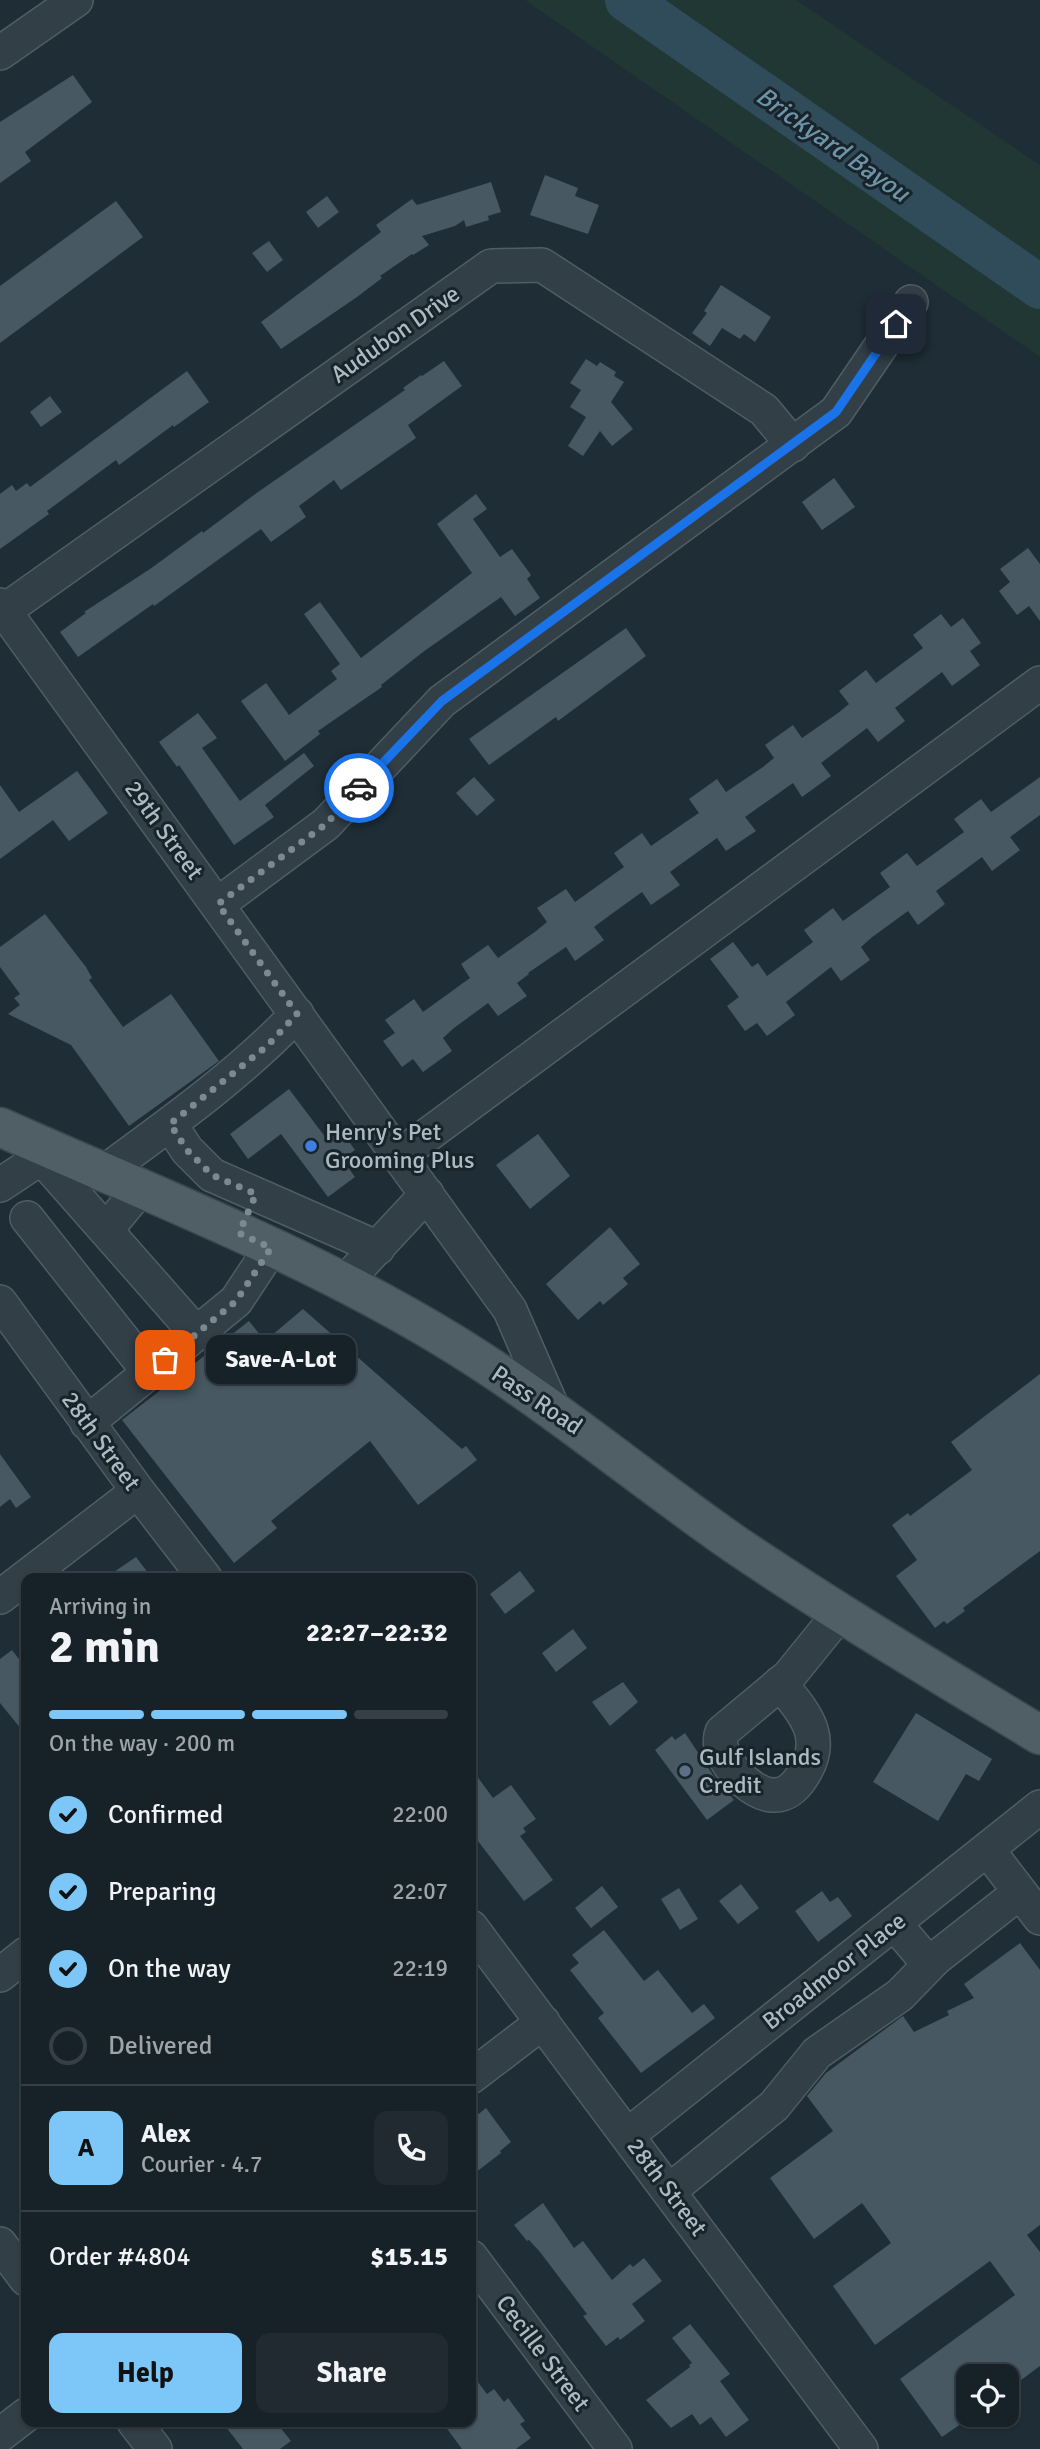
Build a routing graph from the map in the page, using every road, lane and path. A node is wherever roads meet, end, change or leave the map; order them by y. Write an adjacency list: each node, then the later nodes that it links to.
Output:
1 (76, 0): 2 (street)
2 (0, 53)
3 (911, 302): 4 (street)
4 (793, 445): 5 (street, Audubon Drive); 7 (street)
5 (6, 623): 7 (street, 29th Street)
6 (1040, 683): 12 (street)
7 (218, 904): 8 (street, 29th Street)
8 (297, 1014): 9 (street); 12 (street, 29th Street)
9 (170, 1124): 13 (street); 16 (street)
10 (0, 1127): 11 (main road, Pass Road)
11 (47, 1154): 13 (main road, Pass Road); 14 (street); 19 (street)
12 (399, 1156): 17 (street, 29th Street)
13 (103, 1173): 15 (main road, Pass Road)
14 (0, 1185)
15 (140, 1189): 19 (street); 20 (main road, Pass Road)
16 (256, 1194): 20 (street); 21 (street)
17 (426, 1194): 21 (street); 26 (street, 29th Street)
18 (27, 1218): 25 (street)
19 (106, 1230): 24 (street)
20 (255, 1240): 22 (main road, Pass Road); 24 (street)
21 (378, 1248): 22 (street)
22 (344, 1283): 26 (main road, Pass Road)
23 (0, 1302): 27 (street, 28th Street)
24 (197, 1334): 25 (street)
25 (149, 1372): 27 (street)
26 (553, 1409): 33 (main road, Pass Road)
27 (88, 1423): 28 (street, 28th Street)
28 (138, 1491): 29 (street); 30 (street, 28th Street)
29 (31, 1573)
30 (201, 1573)
31 (21, 1581): 32 (street)
32 (0, 1597)
33 (840, 1613): 34 (street); 35 (main road, Pass Road)
34 (780, 1683)
35 (1040, 1735)
36 (1040, 1807): 37 (street, Broadmoor Place)
37 (987, 1849): 38 (street); 40 (street, Broadmoor Place)
38 (1020, 1892): 39 (street); 43 (street)
39 (1040, 1918)
40 (894, 1923): 43 (street); 47 (street, Broadmoor Place)
41 (476, 1934): 45 (street, 28th Street)
42 (21, 1958): 44 (street)
43 (936, 1958): 48 (street)
44 (0, 1975)
45 (542, 2022): 46 (street); 47 (street, 28th Street)
46 (476, 2073)
47 (628, 2135): 48 (street, 28th Street)
48 (669, 2190): 57 (street, 28th Street)
49 (0, 2244): 51 (street)
50 (476, 2265): 55 (street, Cecille Street)
51 (21, 2272)
52 (21, 2419): 54 (street)
53 (138, 2427): 56 (street)
54 (0, 2435)
55 (605, 2445)
56 (155, 2449)
57 (861, 2449)

